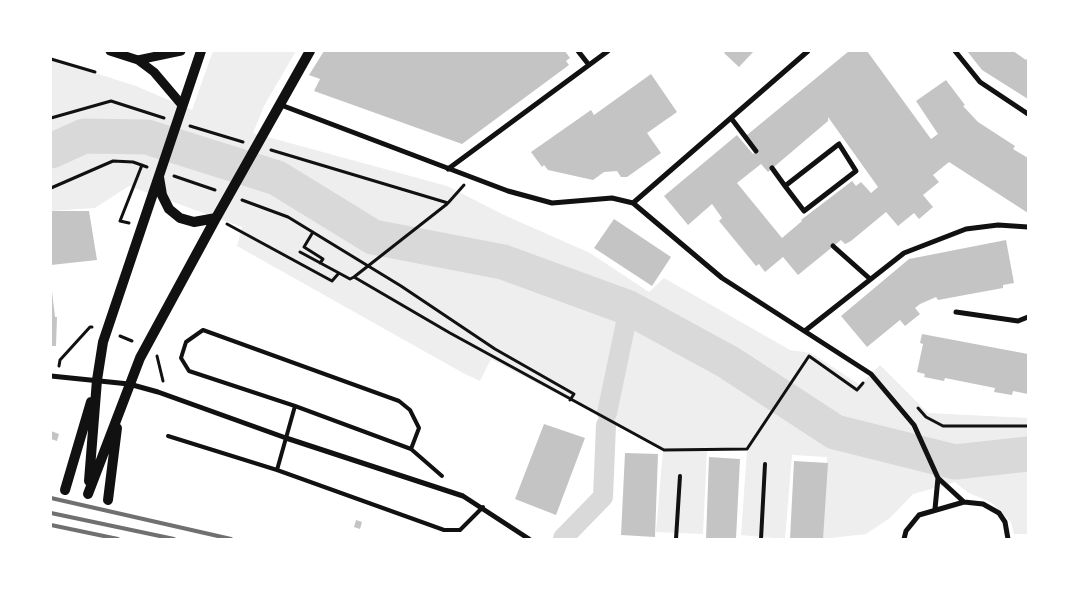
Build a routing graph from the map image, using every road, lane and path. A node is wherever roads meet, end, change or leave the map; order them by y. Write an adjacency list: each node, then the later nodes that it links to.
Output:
1 (110, 51): 10 (street)
2 (181, 51): 10 (street)
3 (201, 51): 13 (main road)
4 (310, 51): 14 (main road)
5 (578, 51): 11 (street)
6 (608, 51): 11 (street)
7 (808, 51): 16 (street)
8 (955, 51): 15 (street)
9 (51, 59): 12 (path)
10 (138, 60): 13 (street)
11 (589, 65): 21 (street)
12 (95, 72)
13 (182, 105): 22 (main road)
14 (281, 105): 21 (street); 29 (main road)
15 (1028, 114)
16 (731, 118): 17 (street); 27 (street)
17 (756, 151)
18 (142, 165): 19 (path); 24 (path); 30 (path)
19 (150, 168)
20 (772, 168): 23 (street)
21 (448, 169): 27 (street)
22 (163, 174): 25 (path); 29 (main road); 30 (main road)
23 (785, 186): 23 (street)
24 (51, 188)
25 (218, 191)
26 (235, 197): 32 (path)
27 (633, 203): 41 (street)
28 (448, 204): 37 (path)
29 (216, 218): 36 (path); 44 (main road)
30 (142, 226): 43 (main road)
31 (1028, 227): 38 (street)
32 (313, 232): 35 (path); 46 (path)
33 (833, 246): 38 (street)
34 (300, 252): 35 (path)
35 (320, 263): 36 (path)
36 (339, 274): 37 (path)
37 (354, 277): 46 (path)
38 (869, 278): 41 (street)
39 (956, 312): 40 (street)
40 (1028, 317)
41 (806, 330): 58 (street)
42 (51, 376): 43 (street)
43 (97, 380): 44 (street); 49 (main road); 59 (main road)
44 (129, 384): 49 (main road); 52 (street)
45 (861, 385): 46 (path)
46 (570, 400)
47 (913, 402): 50 (path)
48 (295, 406): 52 (lane); 53 (lane); 53 (lane)
49 (120, 409): 60 (main road)
50 (1028, 426)
51 (168, 436): 55 (lane)
52 (286, 438): 55 (lane); 62 (street)
53 (411, 449): 56 (lane)
54 (765, 464): 66 (lane)
55 (277, 470): 62 (lane)
56 (442, 476)
57 (680, 476): 65 (lane)
58 (938, 478): 61 (street); 63 (street)
59 (65, 490)
60 (108, 500)
61 (964, 502): 63 (street); 68 (street)
62 (482, 507): 64 (street)
63 (935, 509): 67 (street)
64 (528, 539)
65 (676, 539)
66 (760, 539)
67 (904, 539)
68 (1008, 539)

